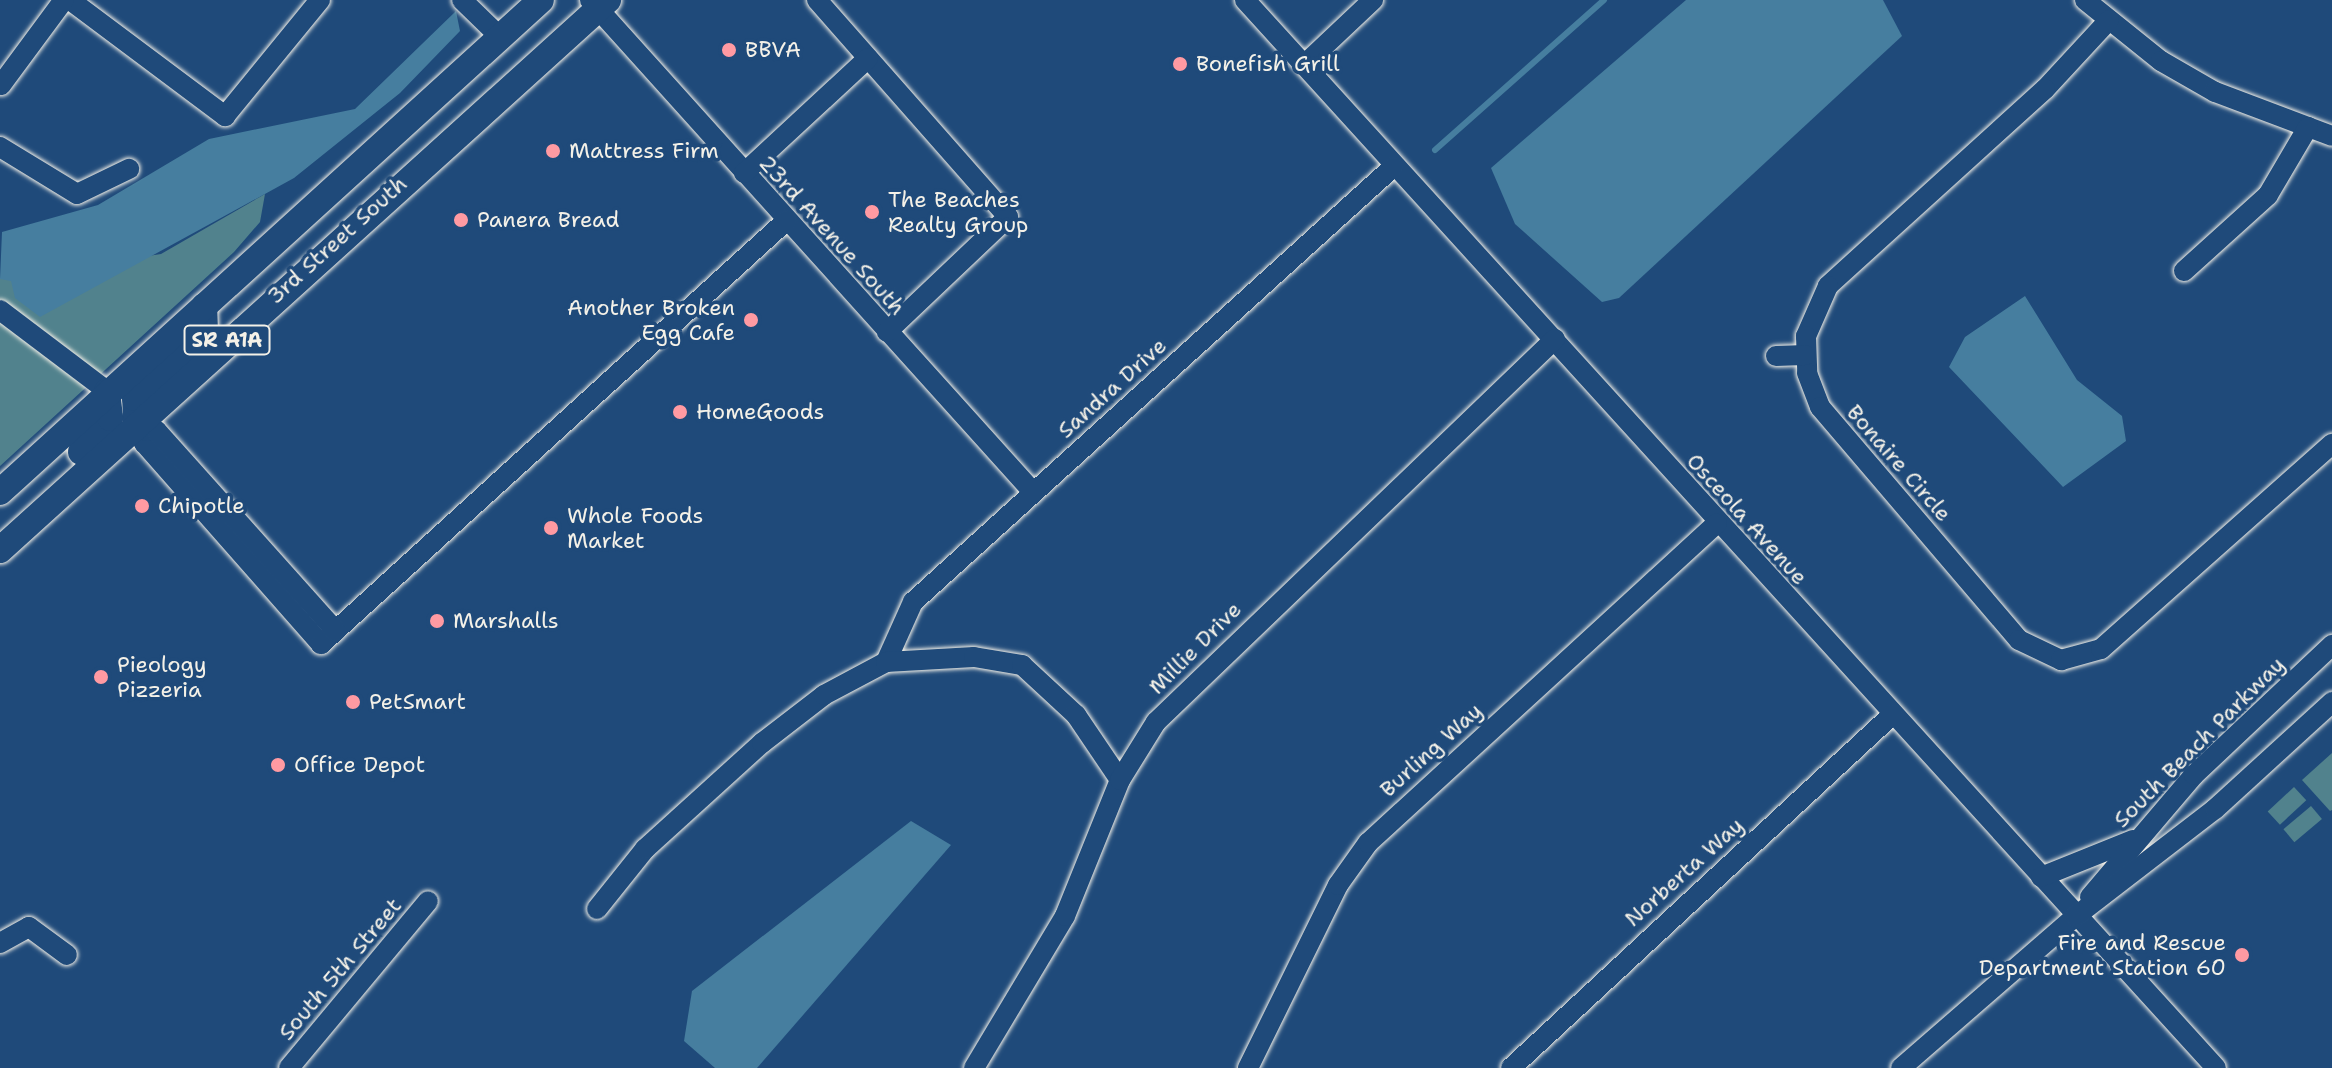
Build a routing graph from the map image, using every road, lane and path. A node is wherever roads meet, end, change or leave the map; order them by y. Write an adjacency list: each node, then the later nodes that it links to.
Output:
1 (67, 0): 2 (street); 14 (street)
2 (320, 0)
3 (462, 0): 11 (street)
4 (541, 0): 11 (main road, 3rd Street South / SR A1A)
5 (817, 0): 12 (street)
6 (1245, 0): 13 (street, Osceola Avenue)
7 (1373, 0): 13 (street)
8 (2085, 0): 10 (street)
9 (598, 4): 20 (street, 23rd Avenue South); 30 (main road, 3rd Street South / SR A1A)
10 (2109, 20): 15 (street); 27 (street, Bonaire Circle)
11 (500, 37): 23 (main road, 3rd Street South / SR A1A)
12 (868, 58): 20 (street); 25 (street)
13 (1304, 65): 18 (street, Osceola Avenue)
14 (1, 85)
15 (2308, 127): 16 (street); 22 (street)
16 (2332, 136)
17 (0, 147): 19 (street)
18 (1393, 167): 26 (street, Osceola Avenue); 33 (street, Sandra Drive)
19 (129, 169)
20 (744, 173): 21 (street, 23rd Avenue South)
21 (787, 220): 25 (street, 23rd Avenue South); 30 (street)
22 (2184, 271)
23 (204, 306): 29 (main road, 3rd Street South / SR A1A); 30 (main road)
24 (0, 310): 29 (street)
25 (887, 332): 33 (street, 23rd Avenue South)
26 (1555, 339): 35 (street, Osceola Avenue); 41 (street, Millie Drive)
27 (1805, 355): 28 (street); 31 (street, Bonaire Circle)
28 (1776, 356)
29 (107, 391): 32 (main road, 3rd Street South / SR A1A); 34 (main road)
30 (139, 426): 34 (main road, 3rd Street South / SR A1A)
31 (2332, 444)
32 (0, 492)
33 (1033, 492): 38 (street, Sandra Drive)
34 (52, 502): 36 (main road, 3rd Street South / SR A1A)
35 (1717, 523): 40 (street, Osceola Avenue); 51 (street, Burling Way)
36 (0, 550)
37 (2332, 645): 42 (street, South Beach Parkway)
38 (886, 662): 41 (street); 45 (street)
39 (2332, 702): 46 (street, South Beach Parkway)
40 (1893, 714): 43 (street, Osceola Avenue); 52 (street, Norberta Way)
41 (1120, 780): 50 (street, Millie Drive)
42 (2133, 840): 43 (street); 46 (street, South Beach Parkway)
43 (2041, 877): 46 (street, Osceola Avenue)
44 (428, 901): 49 (street, South 5th Street)
45 (597, 909)
46 (2076, 916): 53 (street, South Beach Parkway); 54 (street, Osceola Avenue)
47 (0, 943): 48 (street)
48 (67, 955)
49 (289, 1068)
50 (974, 1068)
51 (1248, 1068)
52 (1511, 1068)
53 (1901, 1068)
54 (2216, 1068)

